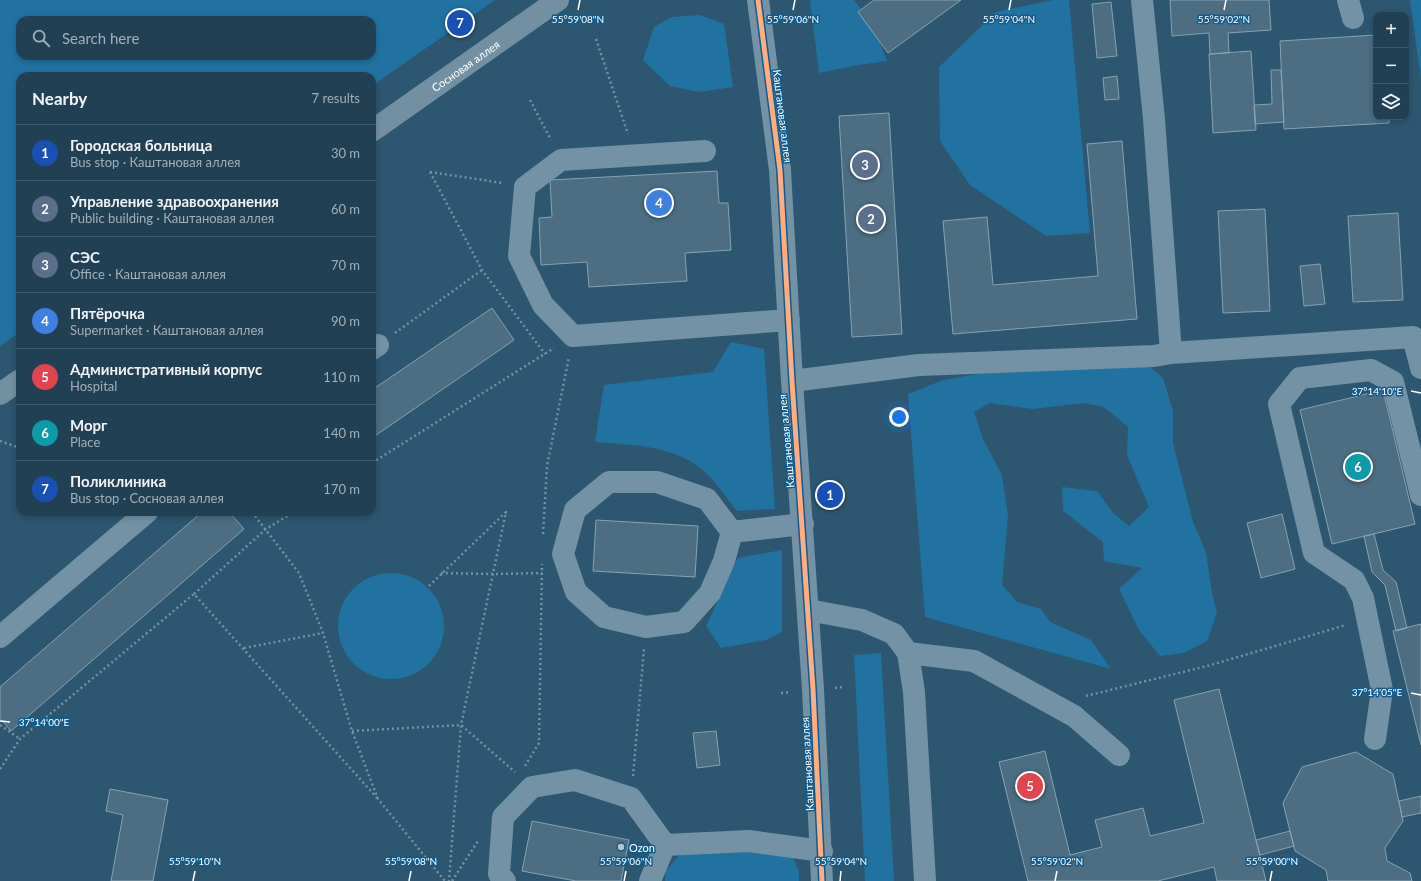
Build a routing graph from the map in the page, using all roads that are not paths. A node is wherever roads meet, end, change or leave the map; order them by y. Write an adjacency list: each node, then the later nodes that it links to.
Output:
1 (558, 0): 4 (main road, Сосновая аллея)
2 (758, 0): 6 (street, Каштановая аллея)
3 (1142, 0): 7 (street)
4 (376, 128)
5 (705, 152): 6 (street)
6 (789, 320): 9 (street, Каштановая аллея)
7 (1171, 353): 8 (street); 9 (street)
8 (1421, 368)
9 (792, 381): 14 (street, Каштановая аллея)
10 (16, 383): 11 (main road)
11 (0, 394)
12 (1421, 495): 19 (street)
13 (142, 516): 17 (street)
14 (803, 524): 15 (street); 16 (street, Каштановая аллея)
15 (732, 532): 15 (street)
16 (808, 610): 18 (street); 22 (street, Каштановая аллея)
17 (0, 637)
18 (908, 653): 20 (street); 26 (street)
19 (1375, 739)
20 (1119, 755)
21 (665, 845): 22 (street); 23 (street); 24 (street)
22 (822, 851): 25 (street, Каштановая аллея)
23 (505, 881)
24 (650, 881)
25 (822, 881)
26 (925, 881)

